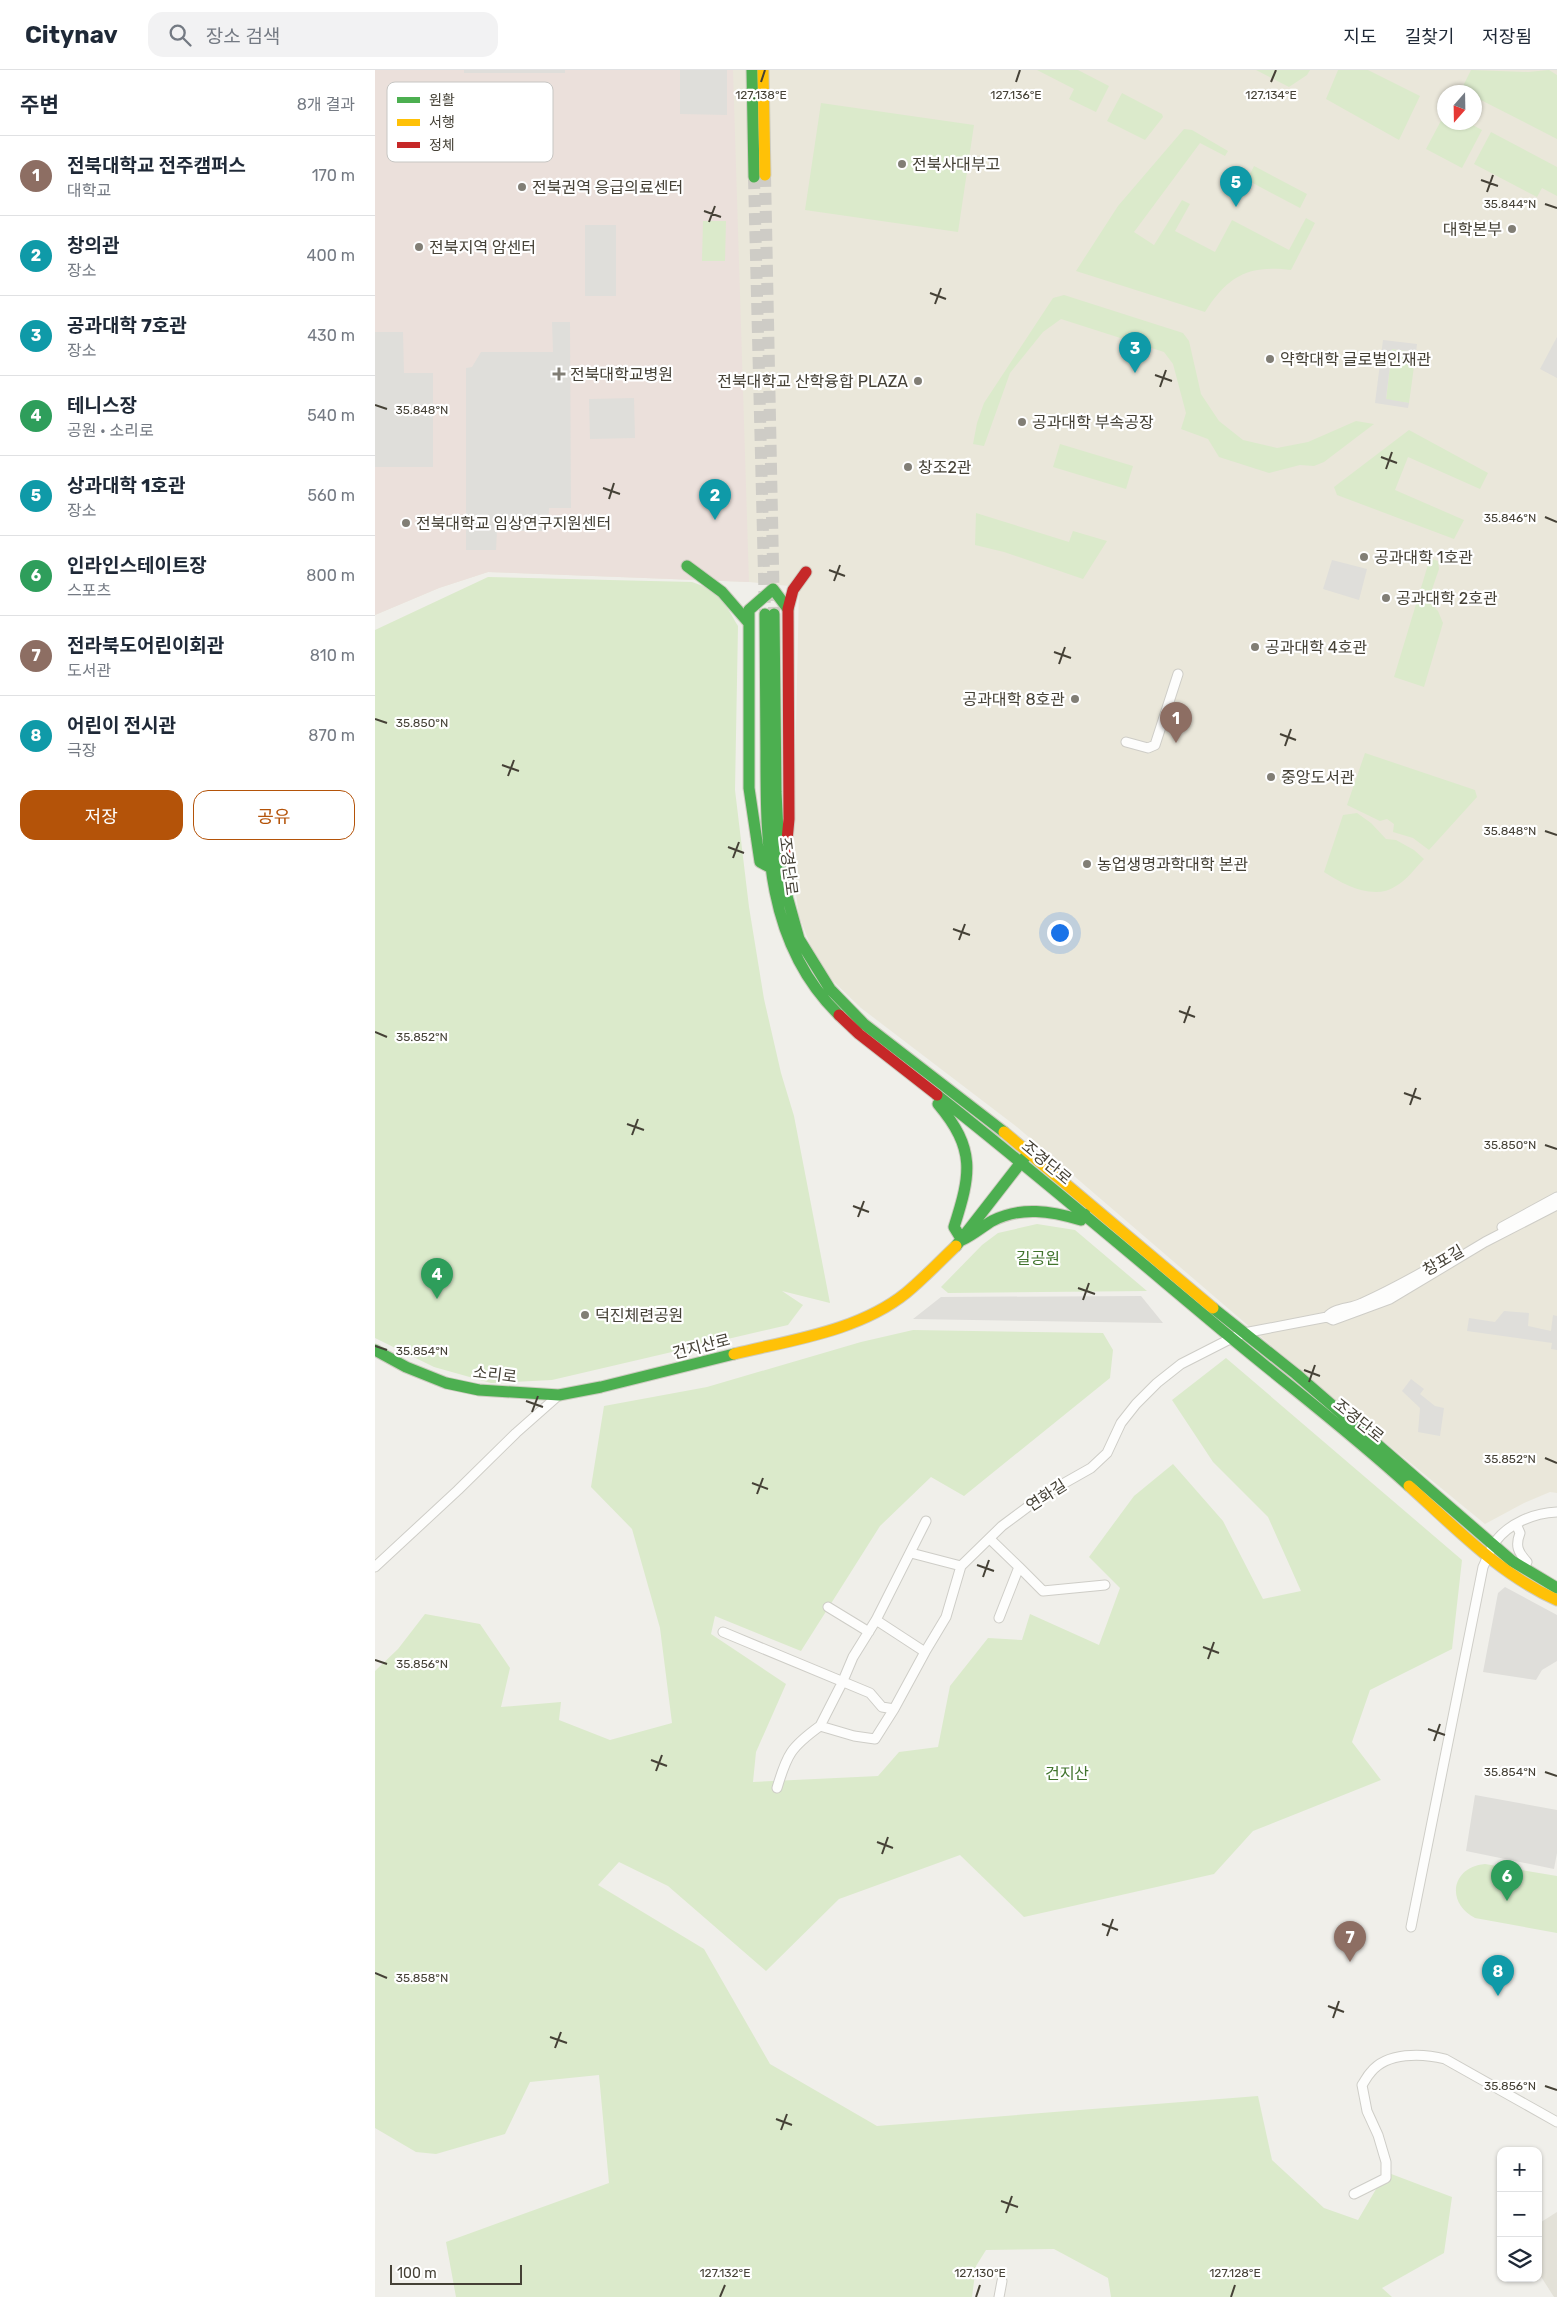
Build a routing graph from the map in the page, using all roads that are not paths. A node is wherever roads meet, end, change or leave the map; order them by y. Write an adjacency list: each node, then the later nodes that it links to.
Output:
1 (752, 70): 2 (street)
2 (763, 70)
3 (687, 566): 7 (street)
4 (806, 572): 5 (street)
5 (788, 610): 7 (street); 10 (street)
6 (770, 614): 10 (street, 조경단로)
7 (748, 622): 10 (street)
8 (1178, 674): 9 (street)
9 (1126, 742)
10 (775, 870): 11 (street, 조경단로); 12 (street, 조경단로)
11 (919, 1081): 13 (street, 조경단로); 17 (street)
12 (1029, 1152): 13 (street, 건지산로); 19 (street, 조경단로)
13 (1022, 1162): 16 (street, 조경단로); 17 (street, 건지산로)
14 (1557, 1197): 18 (street, 창포길)
15 (1557, 1205): 18 (street, 창포길)
16 (1085, 1214): 17 (street); 20 (street, 조경단로)
17 (962, 1240): 22 (street, 건지산로)
18 (1327, 1317): 19 (street, 창포길)
19 (1244, 1333): 20 (street, 연화길); 27 (street, 조경단로)
20 (1232, 1338): 26 (street, 연화길); 29 (street, 조경단로)
21 (375, 1350): 22 (street, 소리로)
22 (559, 1395): 31 (street)
23 (1557, 1512): 25 (street)
24 (926, 1521): 28 (street)
25 (1516, 1524): 27 (street); 33 (street)
26 (989, 1539): 30 (street, 연화길); 32 (street)
27 (1494, 1543): 29 (street); 33 (street, 조경단로)
28 (911, 1553): 30 (street); 39 (street)
29 (1487, 1557): 36 (street, 조경단로); 47 (street)
30 (961, 1566): 42 (street, 연화길)
31 (375, 1567)
32 (1019, 1567): 34 (street); 38 (street)
33 (1524, 1568): 35 (street, 조경단로)
34 (1105, 1586)
35 (1557, 1588)
36 (1557, 1600)
37 (828, 1607): 41 (street)
38 (999, 1618)
39 (876, 1620): 41 (street); 42 (street)
40 (723, 1632): 43 (street)
41 (869, 1632): 43 (street)
42 (925, 1652): 44 (street, 연화길)
43 (842, 1683): 44 (street); 45 (street)
44 (894, 1709): 45 (street, 연화길)
45 (820, 1726): 46 (street)
46 (777, 1788)
47 (1411, 1927)
48 (1557, 2122): 49 (street)
49 (1354, 2194)
50 (1002, 2281): 51 (street)
51 (999, 2297)

